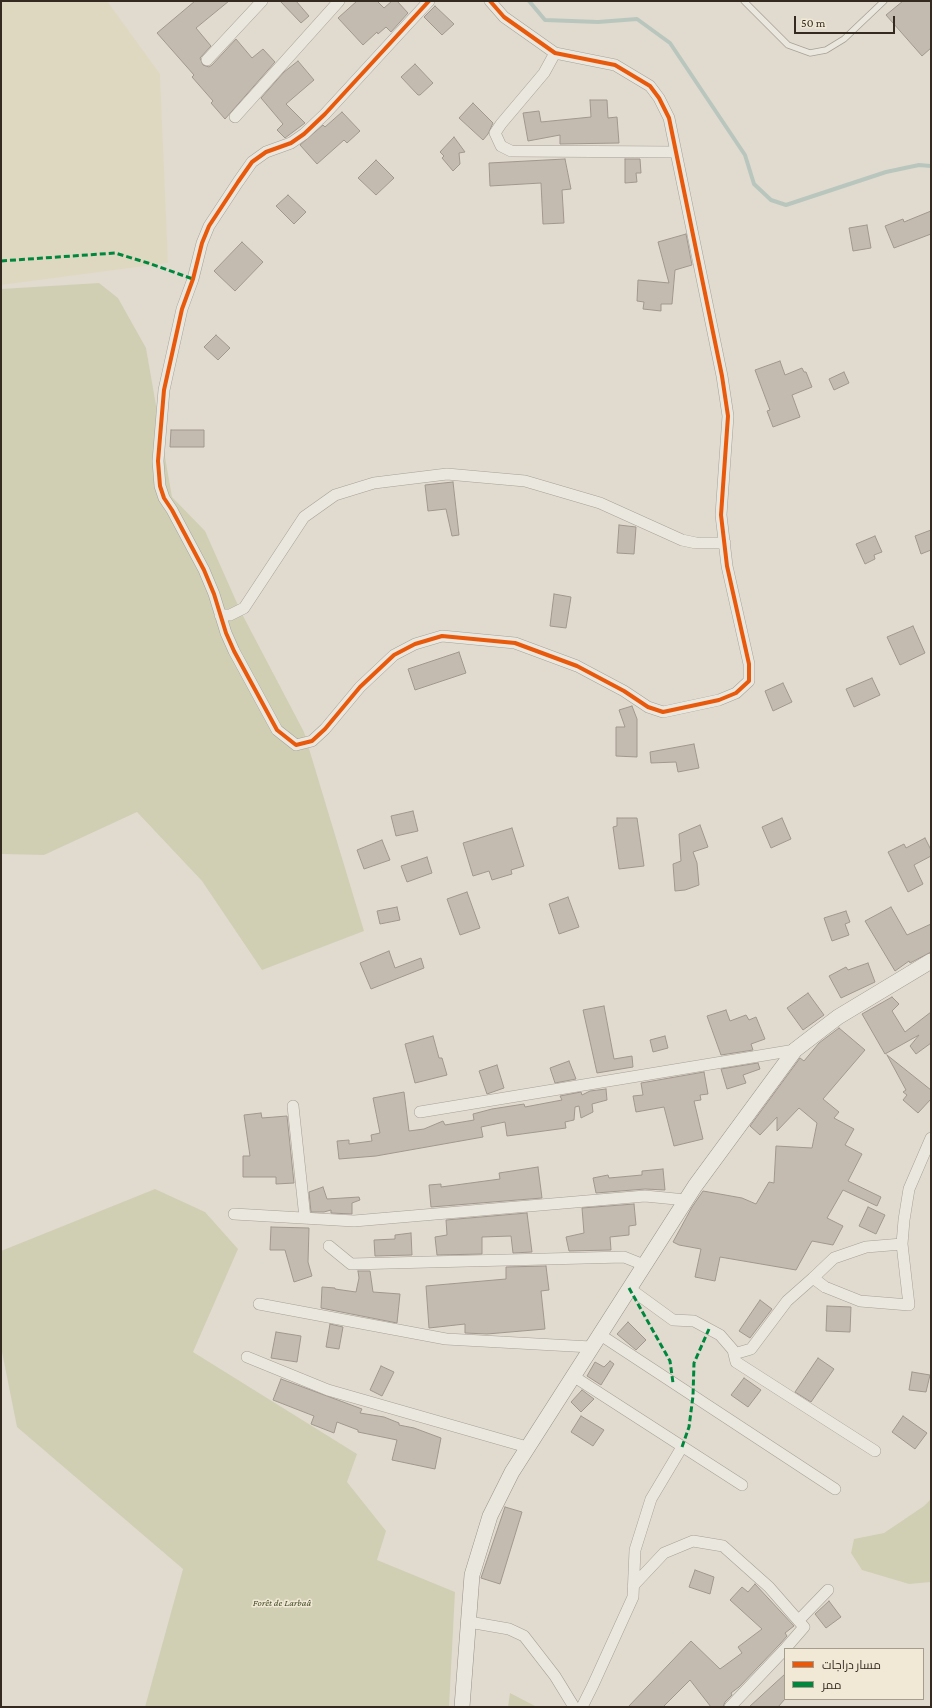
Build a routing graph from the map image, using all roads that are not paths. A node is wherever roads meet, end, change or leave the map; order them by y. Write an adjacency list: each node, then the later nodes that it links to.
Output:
1 (262, 1): 8 (street)
2 (339, 1): 9 (street)
3 (429, 1): 12 (street)
4 (490, 1): 7 (street)
5 (744, 1): 6 (lane)
6 (884, 1)
7 (555, 53): 10 (street); 10 (street)
8 (207, 60)
9 (235, 117)
10 (675, 152): 11 (street)
11 (724, 543): 12 (street); 12 (street)
12 (220, 615)
13 (931, 961): 14 (street)
14 (795, 1050): 16 (street); 18 (street)
15 (293, 1106): 20 (street)
16 (420, 1112)
17 (931, 1138): 21 (street)
18 (686, 1200): 20 (street); 23 (street)
19 (234, 1214): 20 (street)
20 (305, 1218)
21 (902, 1244): 24 (street); 24 (street)
22 (329, 1246): 23 (street)
23 (644, 1265): 25 (street)
24 (813, 1278): 29 (street)
25 (629, 1288): 27 (street); 29 (street)
26 (259, 1304): 28 (street)
27 (600, 1334): 28 (street); 36 (street)
28 (591, 1347): 31 (street)
29 (734, 1354): 34 (street)
30 (247, 1357): 32 (street)
31 (573, 1376): 32 (street); 33 (street)
32 (527, 1447): 40 (street)
33 (682, 1447): 35 (street); 37 (street)
34 (875, 1451)
35 (742, 1485)
36 (835, 1489)
37 (633, 1586): 39 (street); 45 (street)
38 (828, 1590): 39 (street)
39 (799, 1620): 41 (street)
40 (469, 1622): 43 (street); 44 (street)
41 (786, 1648)
42 (784, 1650): 46 (street)
43 (462, 1707)
44 (574, 1707)
45 (582, 1707)
46 (730, 1707)

